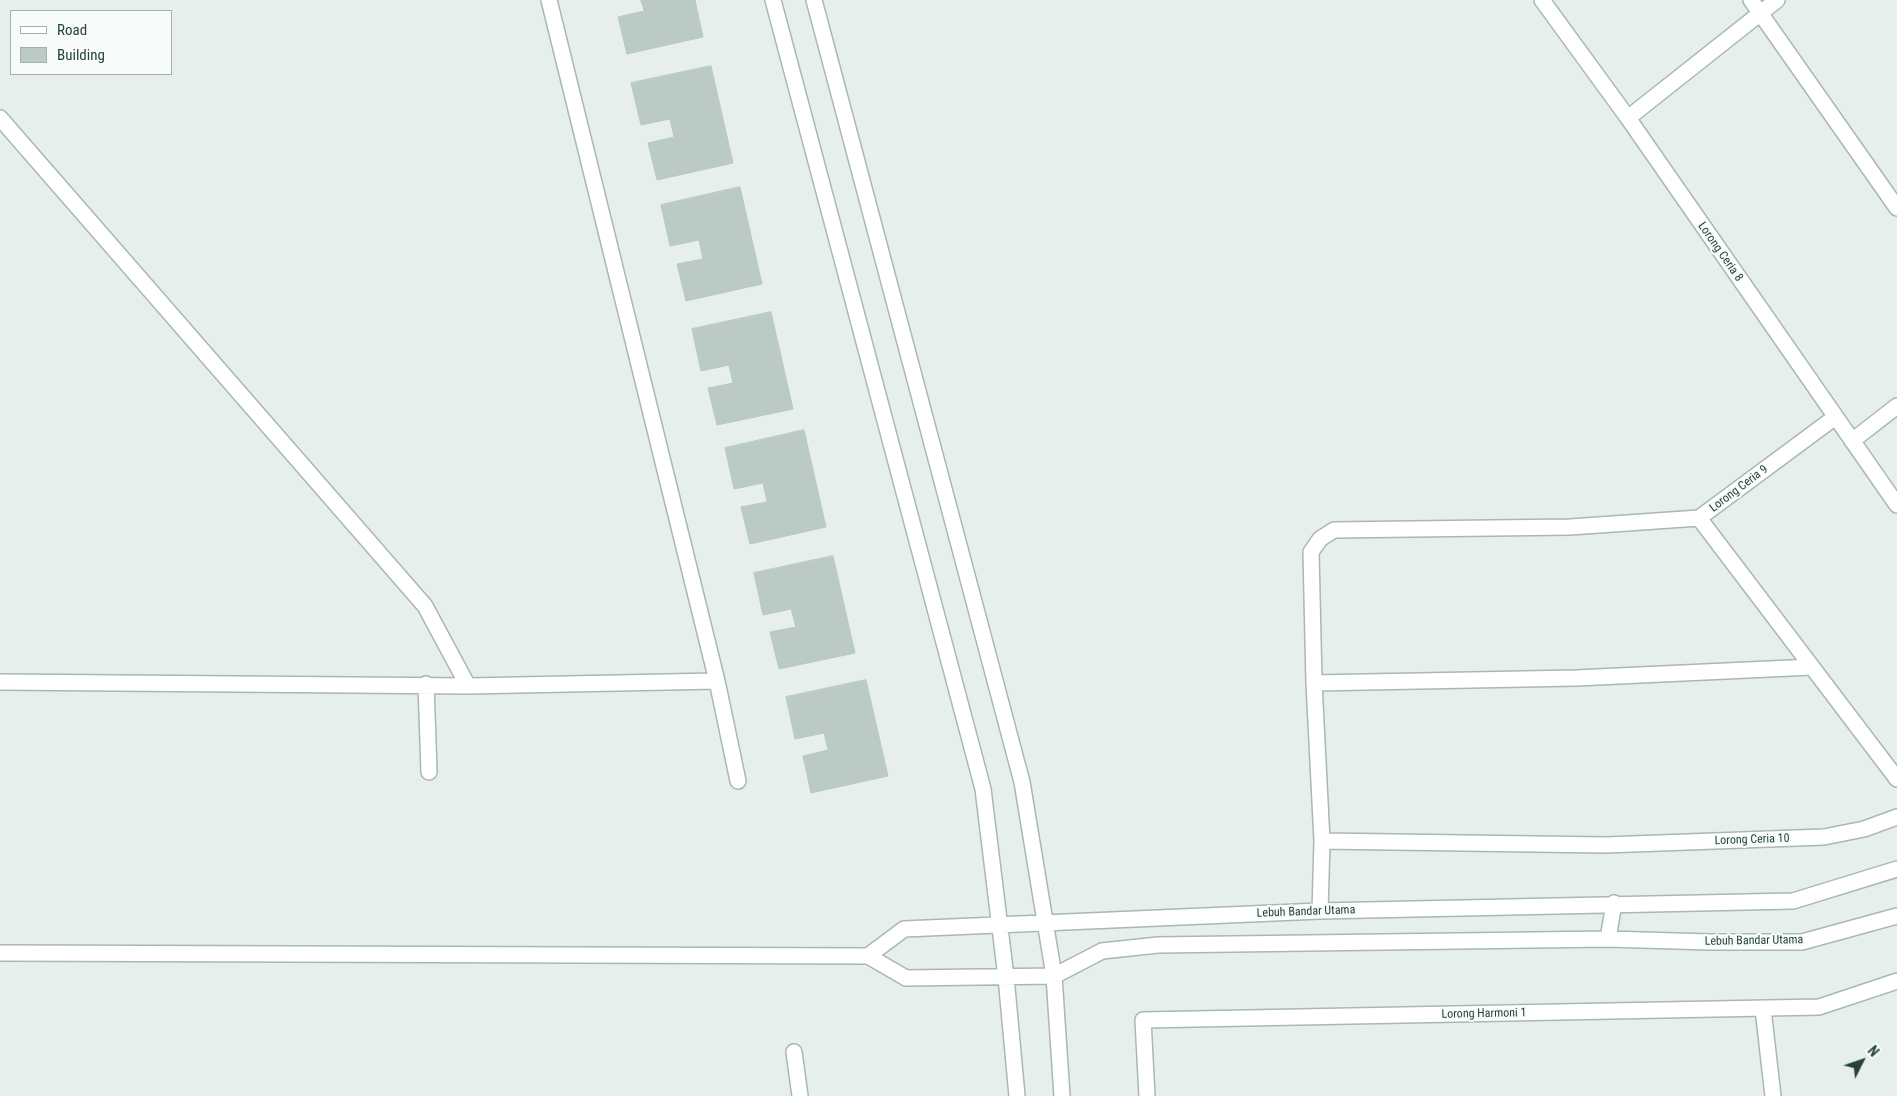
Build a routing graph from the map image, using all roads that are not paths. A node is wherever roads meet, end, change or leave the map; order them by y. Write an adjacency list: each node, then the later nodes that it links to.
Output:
1 (549, 0): 17 (street)
2 (773, 0): 32 (street)
3 (814, 0): 31 (street)
4 (1542, 0): 9 (street, Lorong Ceria 8)
5 (1752, 0): 7 (street)
6 (1777, 0): 7 (street)
7 (1761, 13): 9 (street); 10 (street)
8 (0, 118): 21 (street)
9 (1628, 118): 12 (street, Lorong Ceria 8)
10 (1897, 208)
11 (1897, 406): 13 (street)
12 (1834, 418): 13 (street, Lorong Ceria 8); 15 (street, Lorong Ceria 9)
13 (1852, 441): 14 (street, Lorong Ceria 8)
14 (1897, 505)
15 (1699, 518): 16 (street); 19 (street, Lorong Ceria 9)
16 (1812, 667): 19 (street); 23 (street)
17 (717, 681): 21 (street); 24 (street)
18 (0, 682): 20 (street)
19 (1314, 683): 26 (street, Lorong Ceria 9)
20 (426, 684): 21 (street); 22 (street)
21 (468, 686)
22 (429, 772)
23 (1897, 779)
24 (738, 781)
25 (1897, 816): 26 (street, Lorong Ceria 10)
26 (1322, 841): 29 (street, Lorong Ceria 9)
27 (1897, 869): 28 (street, Lebuh Bandar Utama)
28 (1614, 903): 29 (street, Lebuh Bandar Utama); 33 (street)
29 (1320, 911): 31 (street, Lebuh Bandar Utama)
30 (1897, 916): 33 (street, Lebuh Bandar Utama)
31 (1046, 922): 32 (street, Lebuh Bandar Utama); 36 (street)
32 (999, 925): 35 (street, Lebuh Bandar Utama); 37 (street)
33 (1608, 938): 36 (street, Lebuh Bandar Utama)
34 (0, 953): 35 (street)
35 (868, 956): 37 (street, Lebuh Bandar Utama)
36 (1054, 976): 37 (street, Lebuh Bandar Utama); 43 (street)
37 (1006, 977): 42 (street)
38 (1897, 981): 39 (street, Lorong Harmoni 1)
39 (1763, 1009): 44 (street, Lorong Harmoni 1); 45 (street)
40 (794, 1052): 41 (street)
41 (800, 1096)
42 (1017, 1096)
43 (1062, 1096)
44 (1147, 1096)
45 (1772, 1096)

